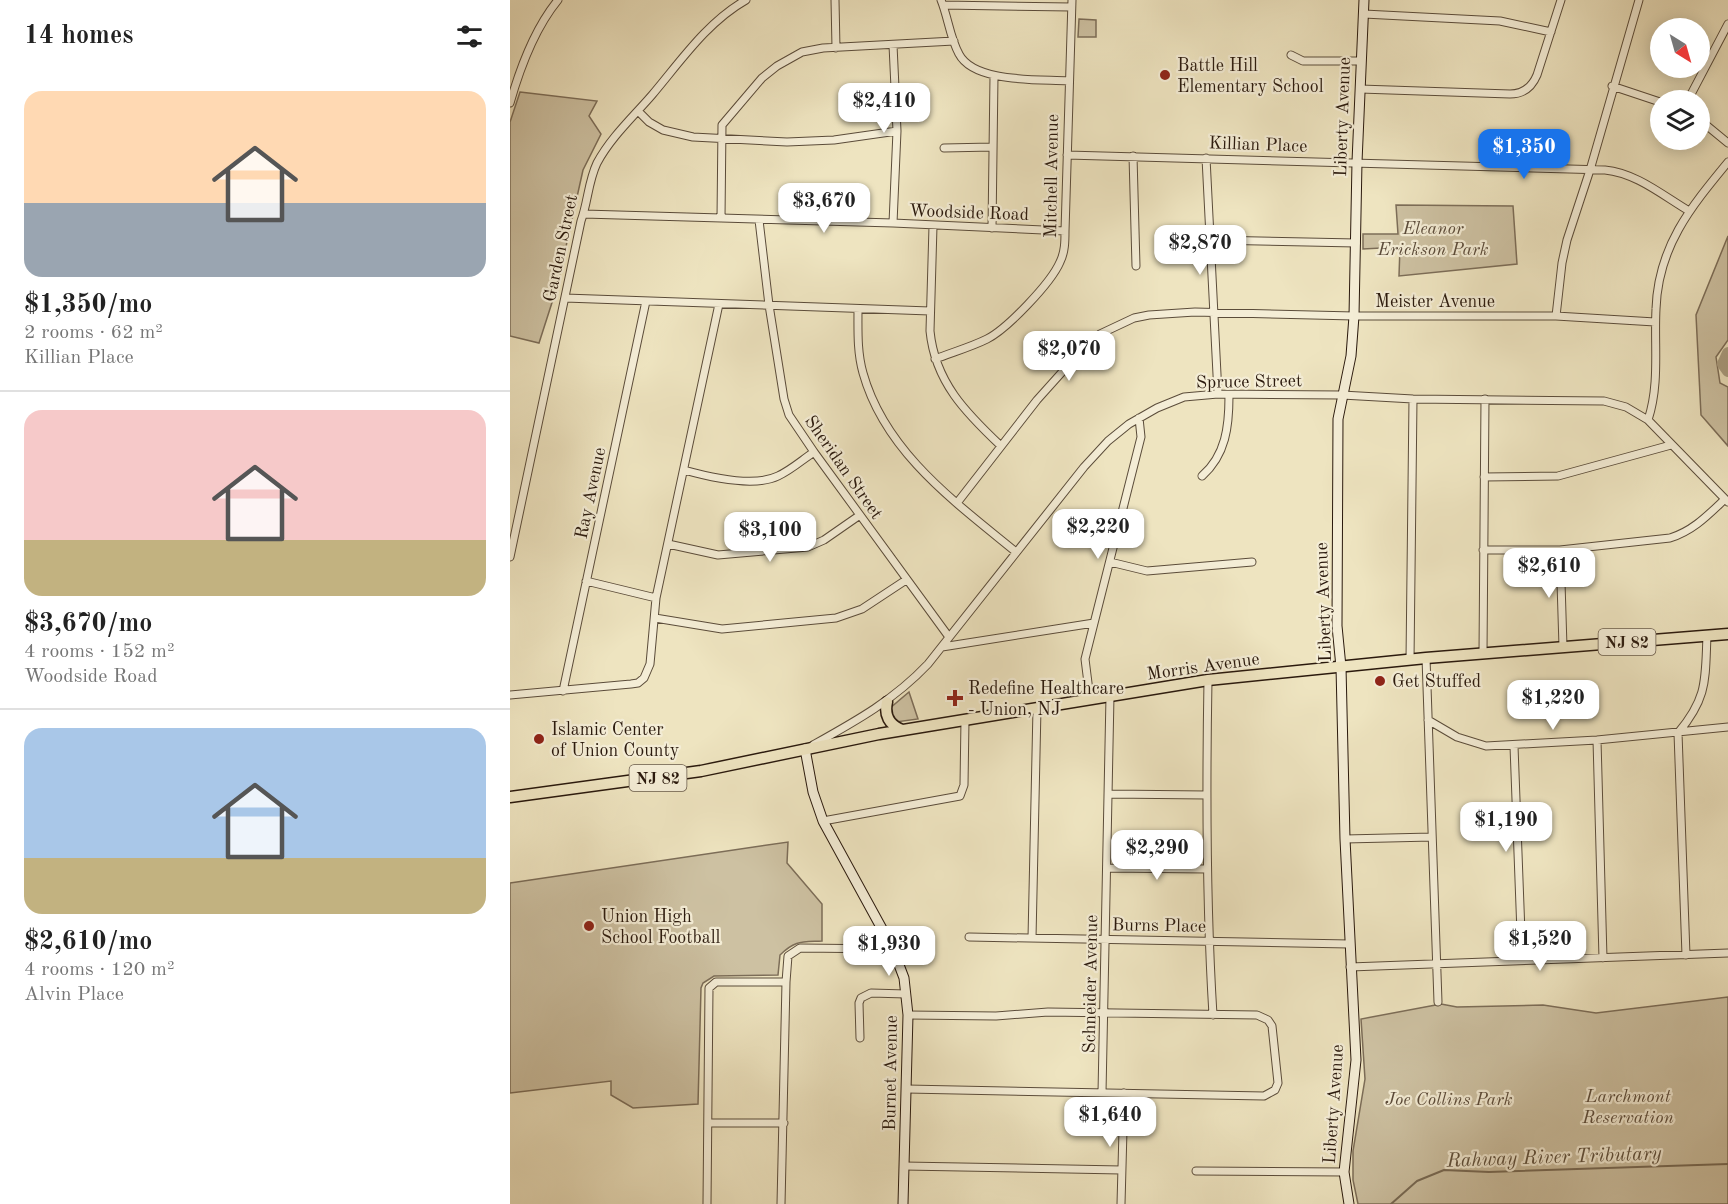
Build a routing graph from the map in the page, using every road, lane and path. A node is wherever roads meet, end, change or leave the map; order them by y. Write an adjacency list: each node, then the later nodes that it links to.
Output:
1 (558, 0): 23 (street)
2 (746, 0): 24 (street, Garden Street)
3 (834, 0): 14 (street)
4 (1364, 0): 9 (street, Liberty Avenue)
5 (1561, 0): 11 (street)
6 (1639, 0): 19 (street)
7 (942, 3): 8 (street); 12 (street)
8 (1072, 4): 18 (street, Mitchell Avenue)
9 (1364, 15): 11 (street); 16 (street, Liberty Avenue)
10 (1728, 24): 21 (street)
11 (1551, 32): 20 (street)
12 (954, 41): 13 (street); 17 (street)
13 (893, 45): 14 (street); 26 (street)
14 (836, 48): 27 (street)
15 (1291, 55): 16 (street)
16 (1360, 61): 20 (street, Liberty Avenue)
17 (994, 76): 18 (street); 29 (street)
18 (1068, 81): 31 (street, Mitchell Avenue)
19 (1612, 86): 22 (street); 36 (street)
20 (1360, 89): 34 (street, Liberty Avenue)
21 (1693, 90)
22 (1650, 99)
23 (510, 103)
24 (638, 111): 27 (street); 38 (street, Garden Street)
25 (1710, 128): 28 (street)
26 (897, 131): 27 (street); 41 (street)
27 (722, 139): 39 (street)
28 (1728, 142)
29 (992, 147): 30 (street); 43 (street)
30 (944, 148)
31 (1067, 155): 32 (street, Killian Place); 44 (street, Mitchell Avenue)
32 (1133, 156): 33 (street, Killian Place); 47 (street)
33 (1206, 158): 34 (street, Killian Place); 45 (street)
34 (1357, 162): 36 (street, Killian Place); 46 (street, Liberty Avenue)
35 (1728, 162): 37 (street)
36 (1590, 170): 37 (street, Killian Place); 56 (street)
37 (1689, 211): 57 (street)
38 (584, 214): 39 (street, Woodside Road); 48 (street, Garden Street)
39 (721, 218): 40 (street, Woodside Road)
40 (759, 220): 41 (street, Woodside Road); 51 (street, Sheridan Street)
41 (893, 223): 42 (street, Woodside Road)
42 (933, 226): 43 (street, Woodside Road); 53 (street)
43 (992, 228): 44 (street, Woodside Road)
44 (1065, 231): 58 (street, Mitchell Avenue)
45 (1211, 240): 46 (street); 54 (street)
46 (1356, 243): 55 (street, Liberty Avenue)
47 (1136, 266)
48 (565, 298): 49 (street); 79 (street, Garden Street)
49 (646, 301): 50 (street); 83 (street, Ray Avenue)
50 (719, 304): 51 (street); 69 (street)
51 (769, 305): 52 (street); 68 (street, Sheridan Street)
52 (858, 309): 53 (street); 73 (street)
53 (930, 311): 58 (street)
54 (1215, 313): 55 (street, Meister Avenue); 59 (street); 67 (street, Meister Avenue)
55 (1354, 316): 56 (street, Meister Avenue); 60 (street, Liberty Avenue)
56 (1556, 316): 57 (street, Meister Avenue)
57 (1655, 322): 65 (street)
58 (935, 359): 67 (street)
59 (1218, 394): 61 (street, Spruce Street); 64 (street, Spruce Street)
60 (1342, 395): 61 (street, Spruce Street); 62 (street, Spruce Street); 95 (street, Liberty Avenue)
61 (1229, 396): 70 (street)
62 (1413, 399): 63 (street, Spruce Street); 94 (street)
63 (1485, 399): 65 (street, Spruce Street); 71 (street)
64 (1140, 418): 78 (street, Spruce Street); 80 (street)
65 (1648, 420): 66 (street, Spruce Street)
66 (1671, 444): 71 (street); 72 (street, Spruce Street)
67 (1001, 446): 73 (street, Meister Avenue)
68 (814, 452): 69 (street); 74 (street, Sheridan Street)
69 (684, 470): 75 (street)
70 (1202, 476)
71 (1484, 477): 76 (street)
72 (1726, 501): 77 (street)
73 (957, 503): 78 (street)
74 (860, 515): 75 (street); 82 (street, Sheridan Street)
75 (668, 544): 84 (street)
76 (1483, 550): 77 (street); 92 (street)
77 (1560, 550): 91 (street)
78 (1016, 552): 89 (street, Spruce Street)
79 (510, 557)
80 (1110, 562): 81 (street); 86 (street)
81 (1252, 562)
82 (906, 580): 85 (street); 89 (street, Sheridan Street)
83 (586, 581): 84 (street); 97 (street, Ray Avenue)
84 (656, 598): 85 (street)
85 (655, 618): 97 (street)
86 (1094, 623): 90 (street); 100 (street)
87 (1728, 634): 88 (main road, Morris Avenue / NJ 82)
88 (1707, 636): 91 (main road, Morris Avenue / NJ 82); 107 (street)
89 (949, 637): 90 (street, Spruce Street)
90 (942, 647): 101 (street, Spruce Street)
91 (1563, 647): 92 (main road, Morris Avenue / NJ 82)
92 (1483, 654): 93 (main road, Morris Avenue / NJ 82)
93 (1426, 658): 94 (main road, Morris Avenue / NJ 82); 104 (street)
94 (1410, 660): 95 (main road, Morris Avenue / NJ 82)
95 (1341, 667): 96 (main road, Morris Avenue / NJ 82); 116 (street, Liberty Avenue)
96 (1208, 680): 98 (main road, Morris Avenue / NJ 82); 112 (street)
97 (563, 691): 99 (street)
98 (1110, 696): 100 (main road, Morris Avenue / NJ 82); 111 (street, Schneider Avenue)
99 (510, 697)
100 (1090, 699): 102 (main road, Morris Avenue / NJ 82)
101 (887, 702): 106 (main road); 110 (street, Spruce Street)
102 (1037, 708): 103 (main road, Morris Avenue / NJ 82); 120 (street)
103 (965, 720): 106 (main road, Morris Avenue / NJ 82); 114 (street)
104 (1428, 720): 109 (street); 115 (street)
105 (1728, 727): 107 (street)
106 (902, 730): 110 (main road, Morris Avenue / NJ 82)
107 (1678, 732): 108 (street); 126 (street)
108 (1597, 740): 109 (street); 127 (street)
109 (1514, 746): 128 (street)
110 (805, 749): 113 (main road, Morris Avenue / NJ 82); 114 (street, Burnet Avenue)
111 (1109, 794): 112 (street); 117 (street, Schneider Avenue)
112 (1206, 795): 118 (street)
113 (510, 797)
114 (823, 821): 124 (street, Burnet Avenue)
115 (1432, 837): 116 (street); 129 (street)
116 (1345, 840): 123 (street, Liberty Avenue)
117 (1107, 868): 118 (street); 121 (street, Schneider Avenue)
118 (1207, 869): 122 (street)
119 (969, 937): 120 (street, Burns Place)
120 (1032, 938): 121 (street, Burns Place)
121 (1106, 939): 122 (street, Burns Place); 134 (street, Schneider Avenue)
122 (1208, 941): 123 (street, Burns Place); 136 (street)
123 (1349, 944): 130 (street, Liberty Avenue)
124 (893, 949): 131 (street); 132 (street, Burnet Avenue)
125 (1728, 953): 126 (street)
126 (1686, 955): 127 (street)
127 (1604, 958): 128 (street)
128 (1522, 960): 129 (street)
129 (1437, 963): 130 (street); 133 (street)
130 (1350, 967): 146 (street, Liberty Avenue)
131 (786, 982): 141 (street); 142 (street)
132 (906, 994): 135 (street, Burnet Avenue); 137 (street)
133 (1438, 1002)
134 (1105, 1013): 135 (street); 136 (street); 139 (street, Schneider Avenue)
135 (908, 1015): 138 (street, Burnet Avenue)
136 (1213, 1015): 140 (street)
137 (860, 1038)
138 (907, 1089): 139 (street); 143 (street, Burnet Avenue)
139 (1102, 1093): 140 (street)
140 (1124, 1093): 144 (street)
141 (708, 1123): 142 (street); 147 (street)
142 (784, 1124): 148 (street)
143 (904, 1166): 144 (street); 149 (street, Burnet Avenue)
144 (1121, 1170): 150 (street)
145 (1196, 1171): 146 (street)
146 (1344, 1172): 151 (street, Liberty Avenue)
147 (707, 1204)
148 (782, 1204)
149 (903, 1204)
150 (1121, 1204)
151 (1349, 1204)

